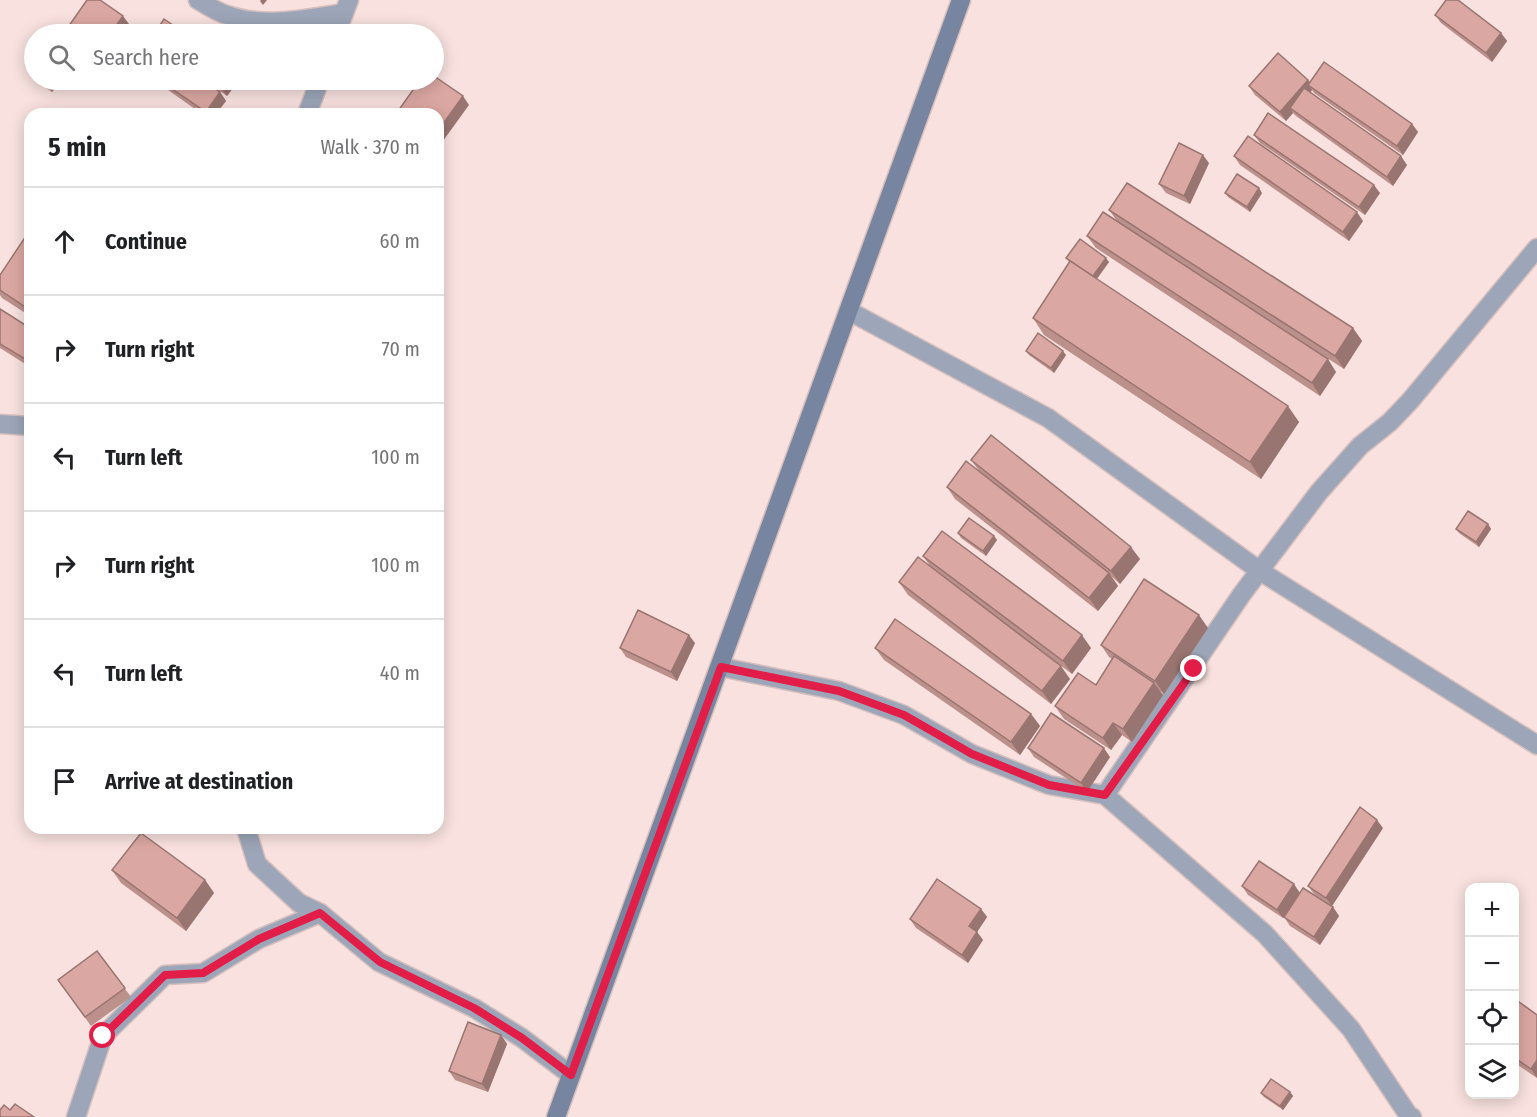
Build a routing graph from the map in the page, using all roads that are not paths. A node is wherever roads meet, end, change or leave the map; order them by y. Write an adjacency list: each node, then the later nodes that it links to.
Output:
1 (198, 0): 3 (street)
2 (962, 0): 8 (main road)
3 (346, 6): 4 (street)
4 (340, 24)
5 (316, 90): 6 (street)
6 (309, 108)
7 (1537, 248): 11 (street)
8 (849, 310): 11 (street); 12 (main road)
9 (0, 424): 10 (street)
10 (24, 426)
11 (1260, 572): 13 (street); 14 (street)
12 (721, 667): 14 (street); 17 (main road)
13 (1537, 745)
14 (1105, 795): 20 (street)
15 (248, 834): 16 (street)
16 (320, 913): 17 (street); 18 (street)
17 (571, 1075): 19 (main road)
18 (76, 1117)
19 (556, 1117)
20 (1412, 1117)

